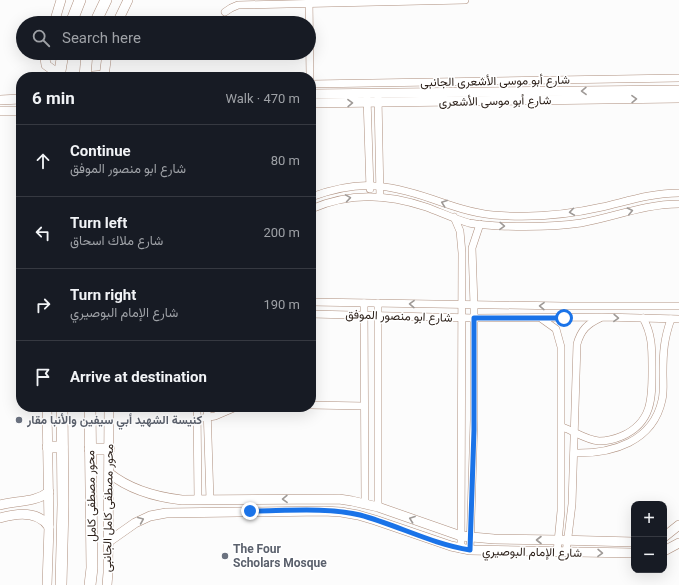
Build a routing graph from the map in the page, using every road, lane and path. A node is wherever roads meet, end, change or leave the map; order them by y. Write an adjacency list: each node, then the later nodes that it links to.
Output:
1 (62, 0): 9 (street)
2 (80, 0): 10 (main road)
3 (106, 0): 11 (main road)
4 (128, 0): 12 (street)
5 (465, 0): 6 (street)
6 (390, 1): 7 (street)
7 (309, 2): 8 (street); 13 (street)
8 (225, 12)
9 (56, 16)
10 (74, 16)
11 (98, 16)
12 (120, 16)
13 (309, 16)
14 (45, 60): 19 (street)
15 (62, 60): 20 (main road)
16 (86, 60): 21 (main road)
17 (106, 60): 22 (street)
18 (310, 60): 23 (street)
19 (55, 72)
20 (61, 72)
21 (85, 72)
22 (105, 72)
23 (310, 72)
24 (679, 78): 25 (street, شارع أبو موسى الأشعرى الجانبى)
25 (316, 84)
26 (679, 90): 29 (street, شارع أبو موسى الأشعرى, one-way to 29)
27 (316, 94): 28 (street, شارع أبو موسى الأشعرى)
28 (367, 98): 29 (street, شارع أبو موسى الأشعرى); 33 (street, شارع أبو موسى الأشعرى, one-way to 28); 36 (street)
29 (378, 98): 30 (street, شارع أبو موسى الأشعرى, one-way to 30); 37 (street)
30 (679, 98)
31 (16, 99): 32 (street)
32 (0, 100)
33 (316, 103)
34 (0, 111): 35 (street)
35 (16, 111)
36 (370, 185): 37 (street); 39 (street); 40 (street)
37 (380, 185): 38 (street, one-way to 37); 41 (street)
38 (679, 193)
39 (316, 195)
40 (370, 196): 41 (street); 43 (street, one-way to 40)
41 (380, 197): 44 (street)
42 (679, 204): 45 (street, one-way to 42)
43 (316, 207)
44 (454, 217): 45 (street); 49 (street)
45 (480, 224): 50 (street)
46 (316, 302): 47 (street, شارع ابو منصور الموفق)
47 (364, 303): 48 (street, شارع ابو منصور الموفق); 55 (street)
48 (378, 303): 49 (street, شارع ابو منصور الموفق, one-way to 48); 56 (street)
49 (462, 305): 50 (street, شارع ابو منصور الموفق); 58 (street)
50 (474, 305): 51 (street, شارع ابو منصور الموفق, one-way to 50); 59 (street)
51 (564, 306): 52 (street, شارع ابو منصور الموفق); 60 (street)
52 (658, 306): 53 (street, شارع ابو منصور الموفق); 62 (street)
53 (679, 306)
54 (316, 314): 55 (street, شارع ابو منصور الموفق)
55 (364, 316): 56 (street, شارع ابو منصور الموفق); 67 (street)
56 (378, 316): 58 (street, شارع ابو منصور الموفق); 92 (street)
57 (602, 317): 60 (street, شارع ابو منصور الموفق); 61 (street, شارع ابو منصور الموفق, one-way to 61); 78 (street)
58 (462, 318): 59 (street, شارع ابو منصور الموفق); 99 (street)
59 (474, 318): 63 (street, شارع ابو منصور الموفق); 100 (street)
60 (564, 318): 63 (street, شارع ابو منصور الموفق)
61 (643, 318): 62 (street, شارع ابو منصور الموفق); 78 (street)
62 (658, 318): 64 (street, شارع ابو منصور الموفق)
63 (542, 319): 77 (street)
64 (671, 319): 65 (street, شارع ابو منصور الموفق); 83 (street)
65 (679, 319)
66 (316, 405): 67 (street)
67 (364, 406): 90 (street)
68 (47, 412): 80 (street)
69 (62, 412): 79 (main road)
70 (90, 412): 81 (main road, محور مصطفى كامل)
71 (109, 412): 82 (street, محور مصطفى كامل الجانبى)
72 (197, 412): 75 (street)
73 (207, 412): 76 (street)
74 (222, 412): 76 (street)
75 (197, 418): 76 (street); 87 (street)
76 (206, 418): 88 (street)
77 (562, 427): 78 (street); 101 (street)
78 (574, 431): 83 (street)
79 (62, 447): 80 (main road); 111 (main road)
80 (48, 448): 85 (street)
81 (90, 449): 82 (main road); 112 (main road, محور مصطفى كامل)
82 (109, 449): 84 (street, محور مصطفى كامل الجانبى)
83 (574, 452): 102 (street)
84 (109, 473): 86 (street, شارع الإمام البوصيري); 103 (street, محور مصطفى كامل الجانبى)
85 (49, 492): 89 (street); 97 (street)
86 (182, 500): 87 (street, شارع الإمام البوصيري); 93 (street)
87 (198, 500): 88 (street, شارع الإمام البوصيري)
88 (210, 500): 90 (street, شارع الإمام البوصيري, one-way to 88)
89 (28, 501): 91 (street); 94 (street)
90 (365, 503): 92 (street, شارع الإمام البوصيري)
91 (0, 505)
92 (378, 507): 99 (street, شارع الإمام البوصيري, one-way to 92)
93 (183, 512): 103 (street, شارع الإمام البوصيري, one-way to 93); 107 (street, شارع الإمام البوصيري)
94 (30, 514): 95 (street); 97 (street)
95 (0, 518)
96 (679, 525): 98 (street)
97 (49, 527): 110 (street)
98 (667, 535)
99 (462, 536): 100 (street, شارع الإمام البوصيري); 107 (street)
100 (472, 537): 101 (street, شارع الإمام البوصيري, one-way to 100); 107 (street)
101 (558, 540): 102 (street, شارع الإمام البوصيري); 108 (street)
102 (568, 540): 104 (street, شارع الإمام البوصيري); 108 (street)
103 (108, 542): 113 (street, محور مصطفى كامل الجانبى)
104 (631, 542)
105 (679, 543): 106 (street)
106 (667, 549)
107 (466, 550): 108 (street, شارع الإمام البوصيري)
108 (562, 552): 109 (street, شارع الإمام البوصيري, one-way to 109)
109 (631, 553)
110 (47, 585)
111 (62, 585)
112 (90, 585)
113 (107, 585)

